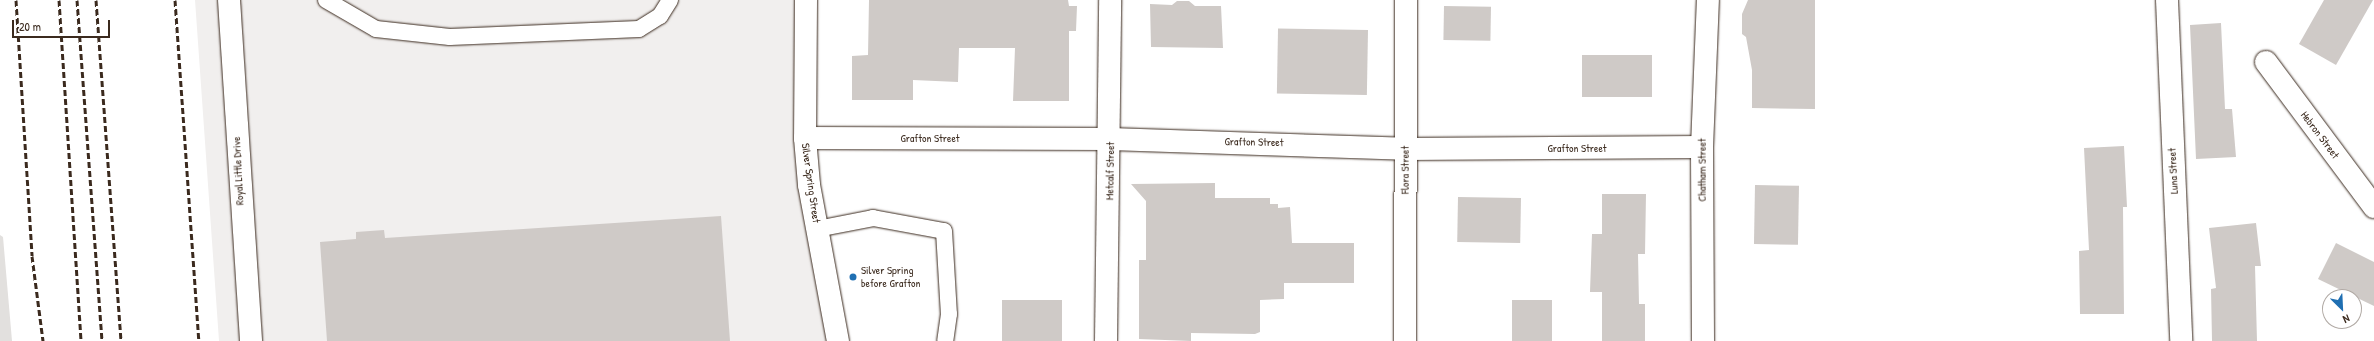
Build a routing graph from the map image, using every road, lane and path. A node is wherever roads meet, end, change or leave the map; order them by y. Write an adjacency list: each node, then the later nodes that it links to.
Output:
1 (229, 0): 16 (street, Royal Little Drive)
2 (326, 0): 3 (lane)
3 (670, 0)
4 (806, 0): 10 (street, Silver Spring Street)
5 (1110, 0): 11 (street, Metcalf Street)
6 (1406, 0): 13 (street, Flora Street)
7 (1708, 0): 12 (street, Chatham Street)
8 (2167, 0): 22 (street, Luna Street)
9 (2266, 62): 14 (street, Hebron Street)
10 (805, 138): 11 (street, Grafton Street); 15 (street, Silver Spring Street)
11 (1110, 139): 13 (street, Grafton Street); 19 (street, Metcalf Street)
12 (1702, 147): 13 (street, Grafton Street); 21 (street, Chatham Street)
13 (1405, 149): 20 (street, Flora Street)
14 (2374, 207)
15 (817, 229): 17 (street, Silver Spring Street); 18 (lane)
16 (251, 341)
17 (838, 341)
18 (945, 341)
19 (1106, 341)
20 (1405, 341)
21 (1702, 341)
22 (2181, 341)

